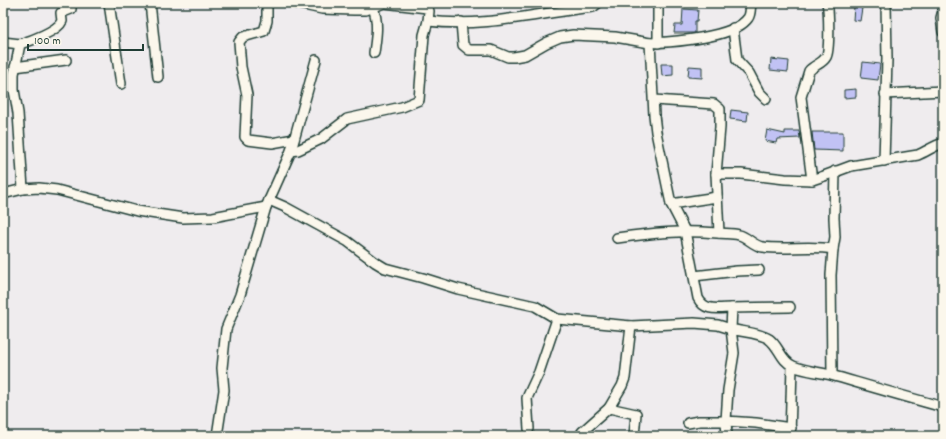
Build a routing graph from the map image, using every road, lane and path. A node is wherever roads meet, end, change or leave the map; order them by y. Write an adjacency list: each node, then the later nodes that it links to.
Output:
1 (71, 3): 20 (street)
2 (108, 3): 26 (street)
3 (150, 3): 25 (street)
4 (267, 3): 31 (street)
5 (294, 3): 12 (street)
6 (598, 3): 15 (street)
7 (658, 3): 19 (street)
8 (750, 3): 16 (street)
9 (827, 3): 37 (street)
10 (886, 3): 28 (street)
11 (418, 5): 12 (street); 14 (street)
12 (373, 8): 21 (street)
13 (943, 12): 17 (street)
14 (428, 21): 15 (street); 33 (street)
15 (461, 22): 19 (street)
16 (733, 28): 19 (street); 29 (street)
17 (943, 32)
18 (3, 42): 20 (street)
19 (654, 43): 30 (street)
20 (20, 44): 24 (street)
21 (374, 53)
22 (66, 60): 24 (street)
23 (316, 60): 31 (street)
24 (16, 66): 38 (street)
25 (158, 77)
26 (121, 84)
27 (943, 90): 28 (street)
28 (885, 94): 34 (street)
29 (766, 99)
30 (654, 100): 36 (street); 42 (street)
31 (294, 139): 33 (street)
32 (943, 144): 34 (street)
33 (291, 151): 41 (street)
34 (884, 161): 35 (street)
35 (835, 171): 37 (street); 46 (street)
36 (716, 174): 37 (street); 40 (street)
37 (812, 180)
38 (22, 189): 39 (street); 41 (street)
39 (3, 194)
40 (717, 197): 42 (street); 44 (street)
41 (268, 203): 51 (street); 63 (street)
42 (672, 204): 43 (street)
43 (685, 231): 44 (street); 45 (street); 48 (street)
44 (719, 233): 46 (street)
45 (617, 238)
46 (833, 249): 55 (street)
47 (759, 270): 48 (street)
48 (694, 276): 50 (street)
49 (790, 307): 50 (street)
50 (732, 308): 53 (street)
51 (557, 319): 52 (street); 60 (street)
52 (631, 326): 53 (street); 57 (street)
53 (731, 329): 54 (street); 58 (street)
54 (792, 366): 55 (street); 62 (street)
55 (832, 375): 56 (street)
56 (943, 407)
57 (609, 408): 61 (street); 64 (street)
58 (726, 421): 59 (street); 62 (street); 65 (street)
59 (688, 422)
60 (529, 429)
61 (582, 432)
62 (790, 432)
63 (217, 436)
64 (634, 436)
65 (726, 436)

